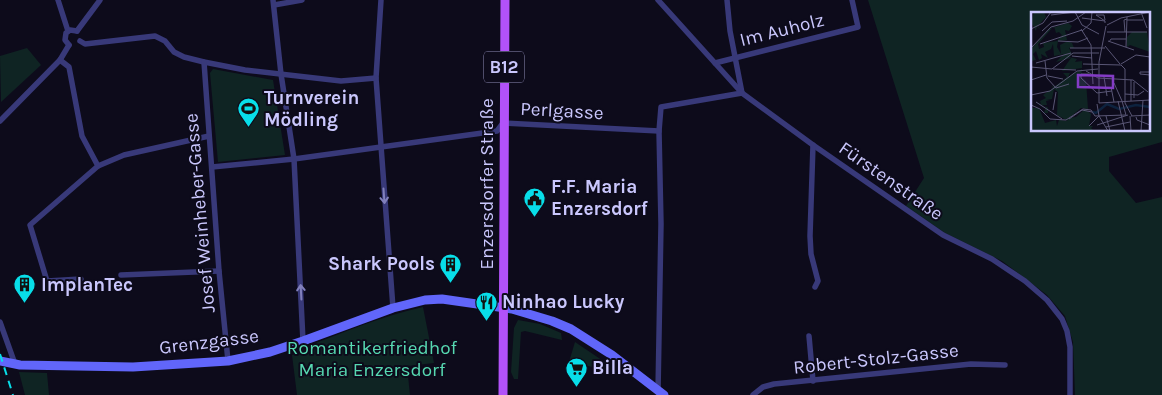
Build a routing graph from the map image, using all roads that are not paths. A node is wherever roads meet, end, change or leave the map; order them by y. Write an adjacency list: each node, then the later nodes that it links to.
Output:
1 (58, 0): 11 (street)
2 (100, 0): 10 (street)
3 (302, 0): 9 (street)
4 (381, 0): 19 (street)
5 (505, 0): 22 (main road, Enzersdorfer Straße / B12)
6 (658, 0): 17 (street, Fürstenstraße)
7 (728, 0): 14 (street)
8 (852, 0): 14 (street, Im Auholz)
9 (274, 3): 18 (street)
10 (77, 31): 11 (street); 12 (street)
11 (68, 32): 13 (street)
12 (80, 42): 13 (street); 16 (street)
13 (69, 45): 15 (street)
14 (736, 57): 17 (street, Im Auholz); 20 (street)
15 (60, 60): 21 (street); 28 (street)
16 (204, 62): 18 (street); 24 (street, Josef Weinheber-Gasse)
17 (715, 63): 20 (street, Fürstenstraße)
18 (281, 74): 19 (street); 27 (street)
19 (376, 78): 26 (street)
20 (742, 93): 23 (street); 25 (street, Fürstenstraße)
21 (0, 120)
22 (504, 123): 23 (street, Perlgasse); 26 (street, Perlgasse); 35 (main road, Enzersdorfer Straße / B12)
23 (659, 131): 44 (street)
24 (209, 136): 28 (street); 29 (street, Josef Weinheber-Gasse)
25 (813, 145): 33 (street); 47 (street, Fürstenstraße)
26 (381, 147): 27 (street, Perlgasse); 34 (street, one-way to 34)
27 (294, 159): 29 (street, Perlgasse); 38 (street, one-way to 27)
28 (98, 166): 32 (street)
29 (212, 167): 30 (street, Josef Weinheber-Gasse)
30 (219, 271): 31 (street); 39 (street, Josef Weinheber-Gasse)
31 (121, 275)
32 (81, 279)
33 (815, 287)
34 (393, 308): 35 (street, Grenzgasse); 38 (street, Grenzgasse)
35 (504, 308): 44 (street, Grenzgasse); 45 (main road, B12)
36 (0, 322): 41 (street)
37 (809, 336): 43 (street)
38 (304, 341): 39 (street, Grenzgasse)
39 (228, 360): 41 (street, Grenzgasse)
40 (0, 361): 41 (street, Grenzgasse)
41 (15, 364)
42 (1005, 365): 43 (street, Robert-Stolz-Gasse)
43 (813, 381): 46 (street, Robert-Stolz-Gasse)
44 (660, 393)
45 (503, 395)
46 (753, 395)
47 (1070, 395)

